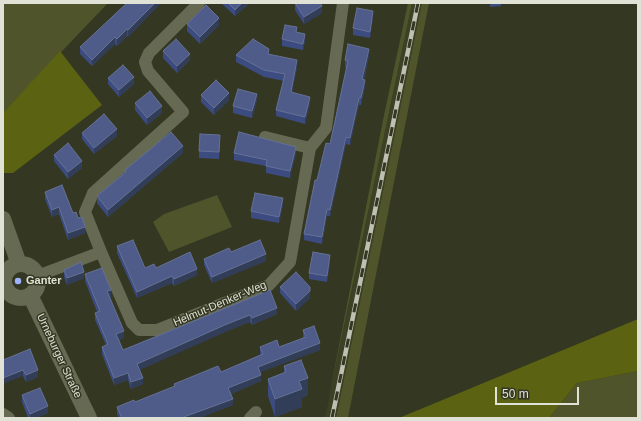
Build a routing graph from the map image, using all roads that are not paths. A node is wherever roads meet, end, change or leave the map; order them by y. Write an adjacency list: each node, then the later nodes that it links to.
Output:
1 (199, 3): 6 (street, Helmut-Denker-Weg)
2 (343, 3): 4 (street, Helmut-Denker-Weg)
3 (265, 137): 4 (street)
4 (310, 148): 6 (street, Helmut-Denker-Weg)
5 (3, 219): 7 (street)
6 (101, 252): 8 (street)
7 (19, 264): 8 (street); 9 (street)
8 (37, 276): 10 (street)
9 (5, 290): 10 (street)
10 (30, 295): 13 (street, Urneburger Straße)
11 (3, 414): 12 (street)
12 (9, 418)
13 (89, 418)

